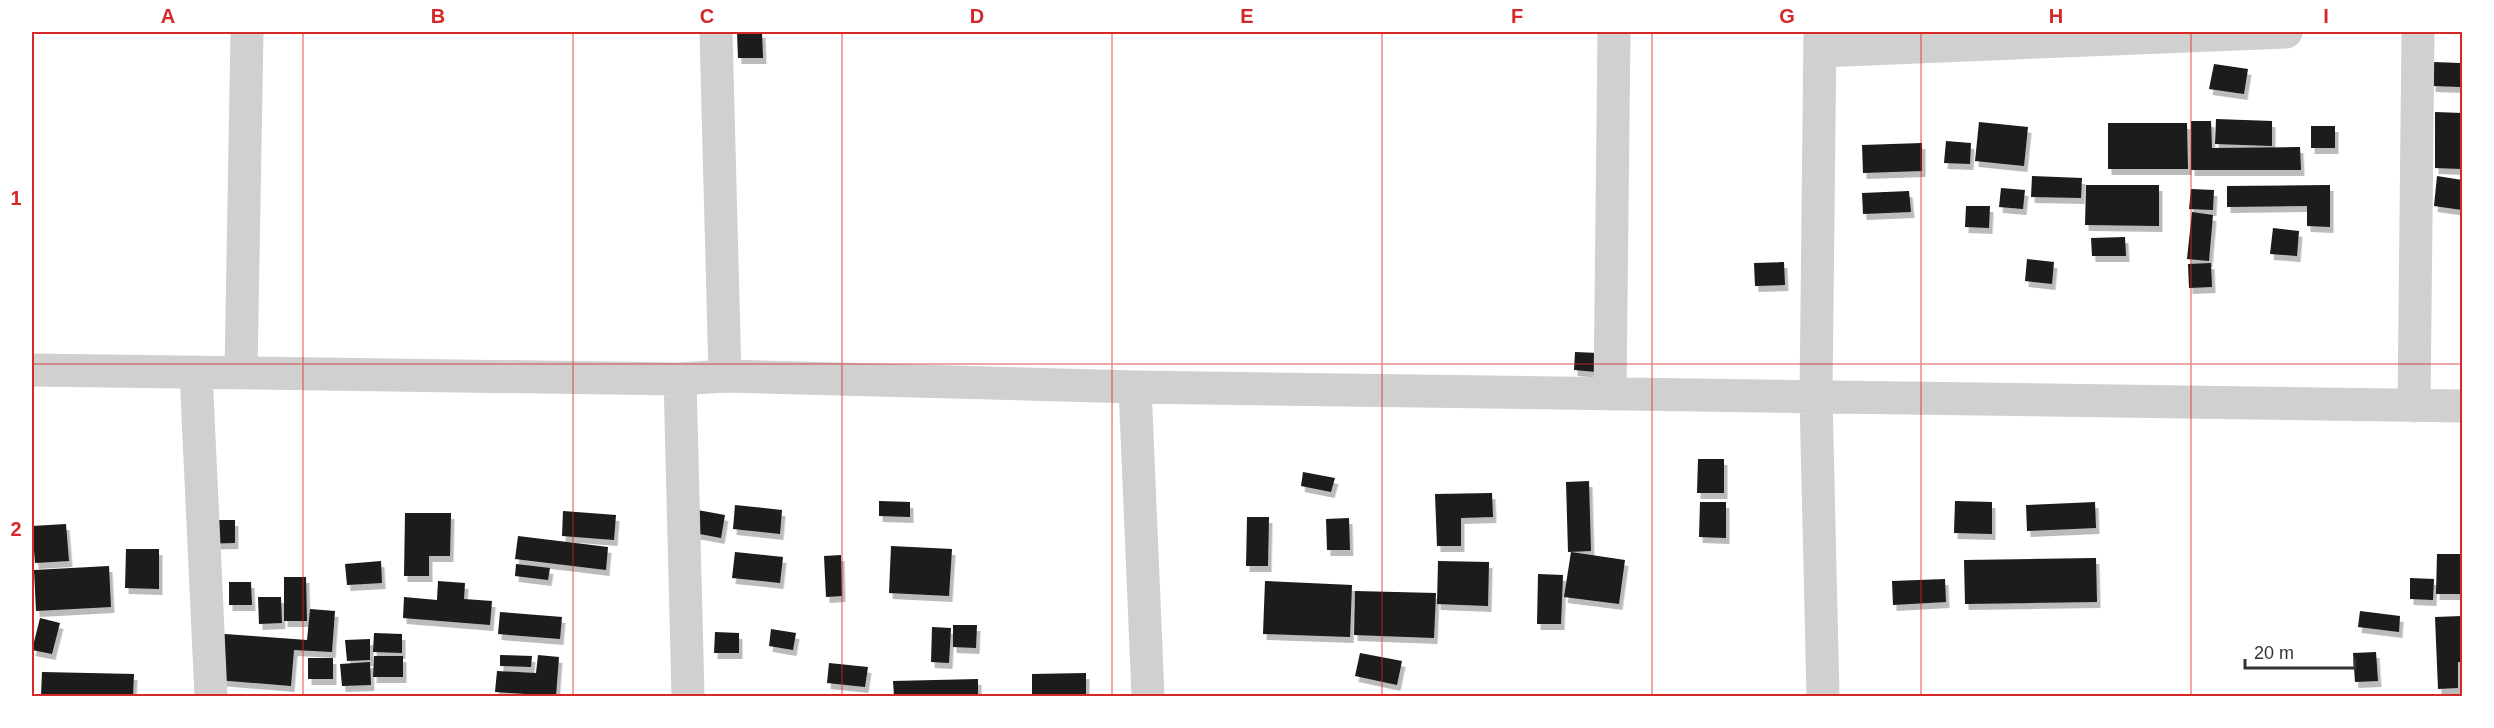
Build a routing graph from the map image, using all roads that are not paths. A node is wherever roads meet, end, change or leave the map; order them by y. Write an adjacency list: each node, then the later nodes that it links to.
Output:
1 (248, 32): 9 (street)
2 (716, 32): 10 (street)
3 (1614, 32): 13 (street)
4 (2286, 32): 6 (street)
5 (2418, 32): 15 (street)
6 (1820, 41): 14 (street)
7 (32, 370): 8 (street)
8 (196, 372): 9 (street); 17 (street)
9 (241, 372): 11 (street)
10 (725, 376): 11 (street); 12 (street)
11 (680, 379): 18 (street)
12 (1135, 387): 13 (street); 19 (street)
13 (1610, 394): 14 (street)
14 (1816, 397): 15 (street); 20 (street)
15 (2414, 406): 16 (street)
16 (2463, 406)
17 (211, 696)
18 (688, 696)
19 (1148, 696)
20 (1822, 696)

